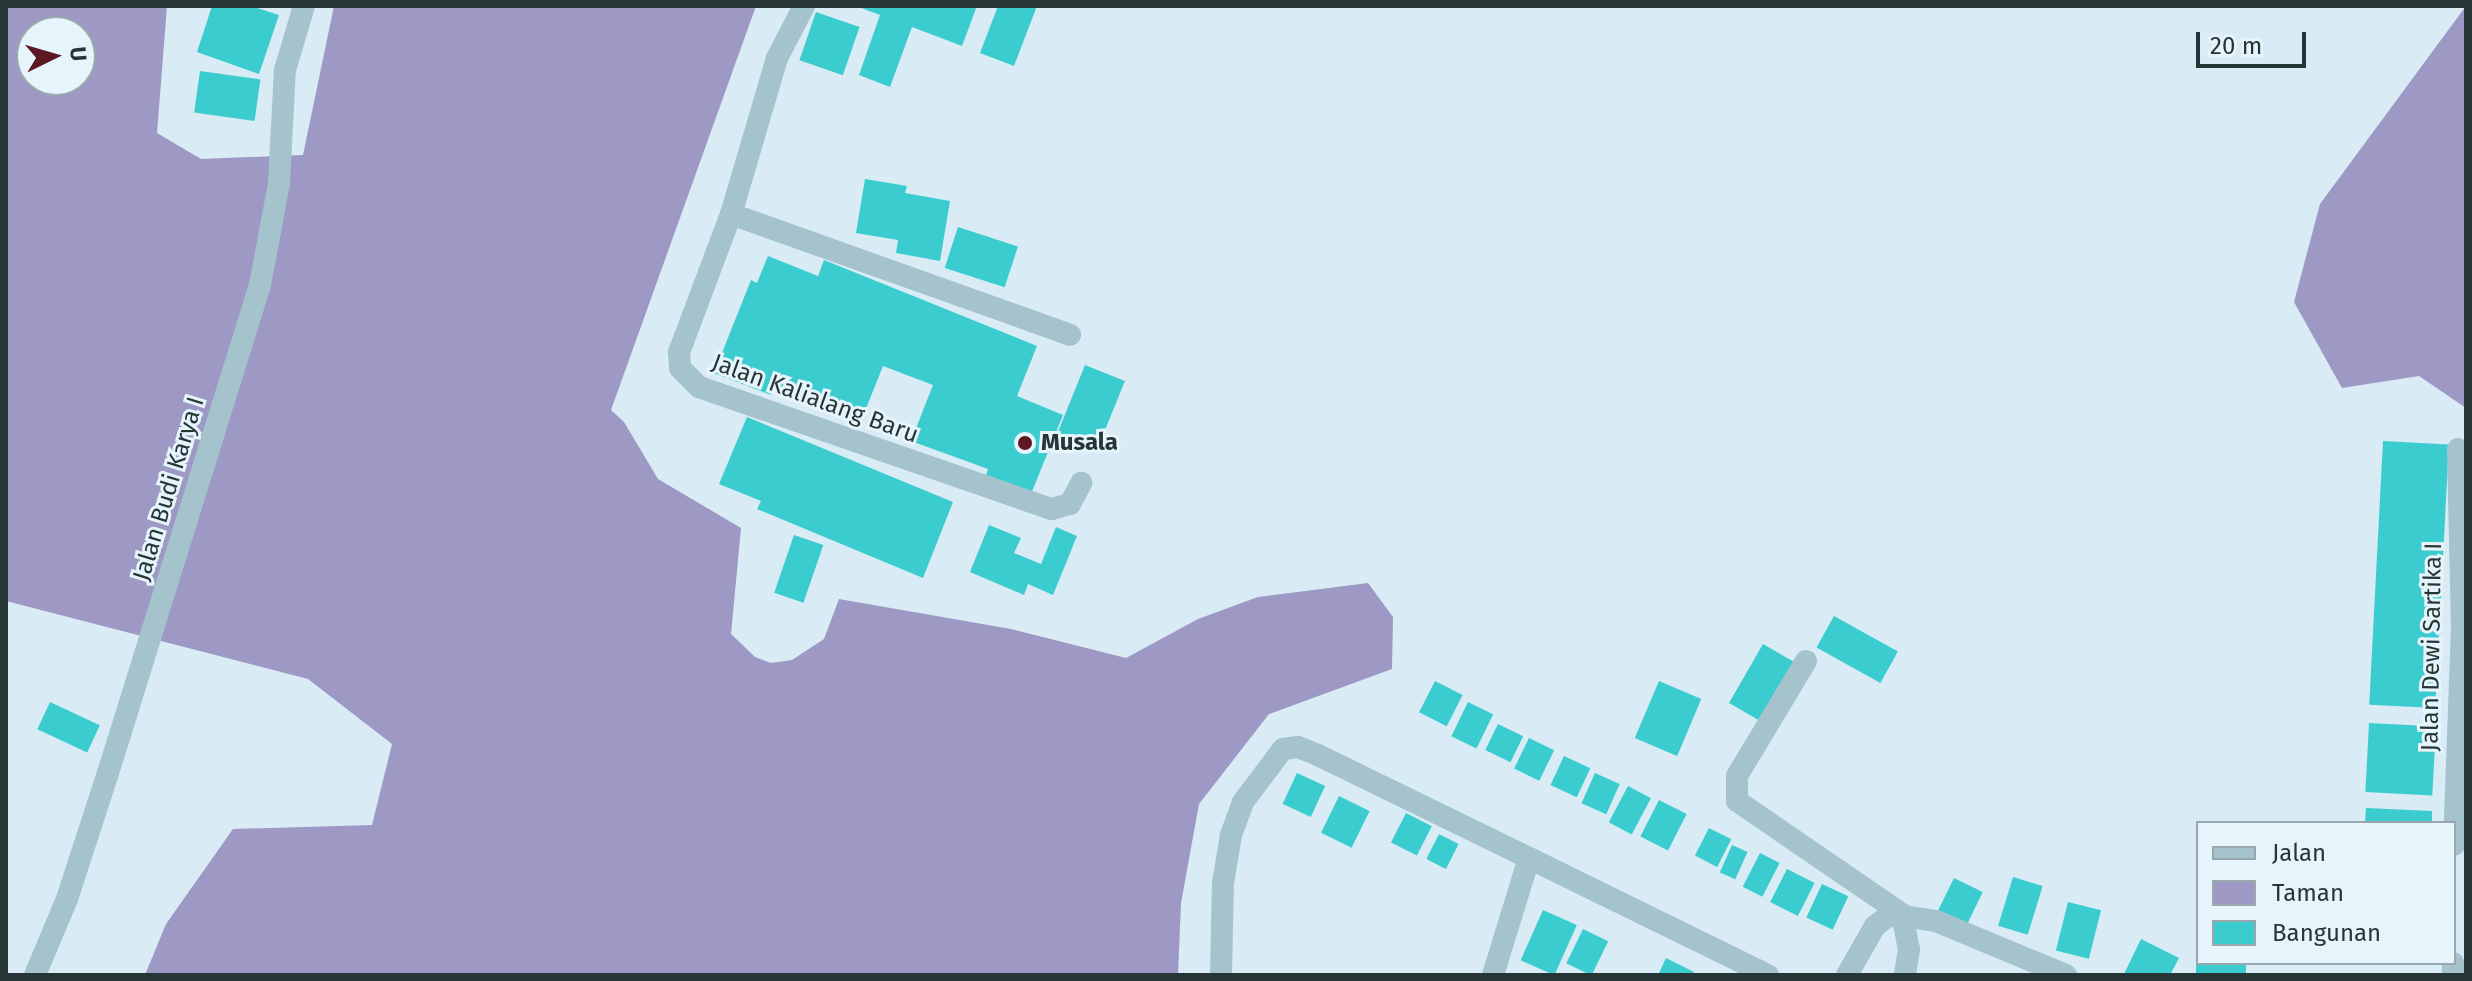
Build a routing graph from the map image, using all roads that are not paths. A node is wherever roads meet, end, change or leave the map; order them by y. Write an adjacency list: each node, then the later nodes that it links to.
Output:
1 (304, 6): 12 (street, Jalan Budi Karya I)
2 (804, 6): 3 (street, Jalan Kalialang Baru)
3 (731, 214): 4 (street); 6 (street, Jalan Kalialang Baru)
4 (1070, 335)
5 (2458, 449): 8 (street, Jalan Dewi Sartika I)
6 (1081, 483)
7 (1806, 661): 10 (street)
8 (2455, 821)
9 (1529, 858): 13 (street); 14 (street); 15 (street)
10 (1902, 914): 11 (street); 16 (street); 17 (street)
11 (2062, 974)
12 (35, 975)
13 (1221, 975)
14 (1493, 975)
15 (1768, 975)
16 (1847, 975)
17 (1905, 975)

